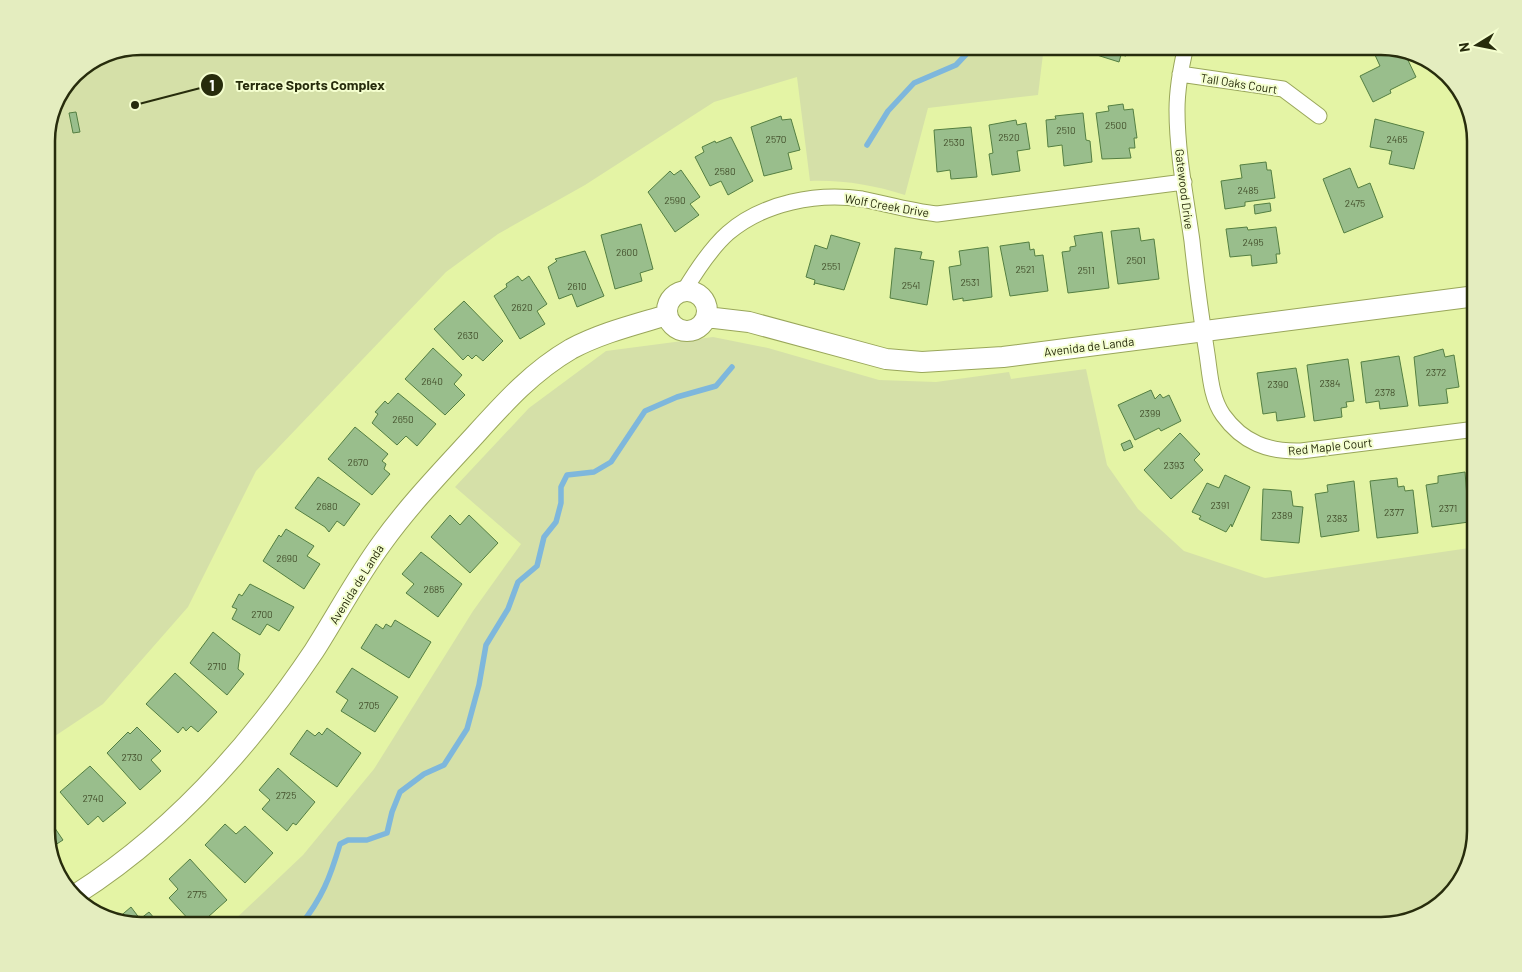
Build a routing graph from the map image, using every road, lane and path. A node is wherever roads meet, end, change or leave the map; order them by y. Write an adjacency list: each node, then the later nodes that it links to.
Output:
1 (1184, 55): 2 (street, Gatewood Drive)
2 (1180, 74): 3 (street, Tall Oaks Court); 4 (street, Gatewood Drive)
3 (1320, 116)
4 (1184, 182): 5 (street, Wolf Creek Drive); 9 (street, Gatewood Drive)
5 (684, 291): 7 (street); 8 (street)
6 (1467, 297): 9 (street, Avenida de Landa)
7 (667, 315): 8 (street); 11 (street, Avenida de Landa)
8 (706, 316): 9 (street, Avenida de Landa)
9 (1203, 331): 10 (street, Red Maple Court)
10 (1467, 429)
11 (80, 892)

